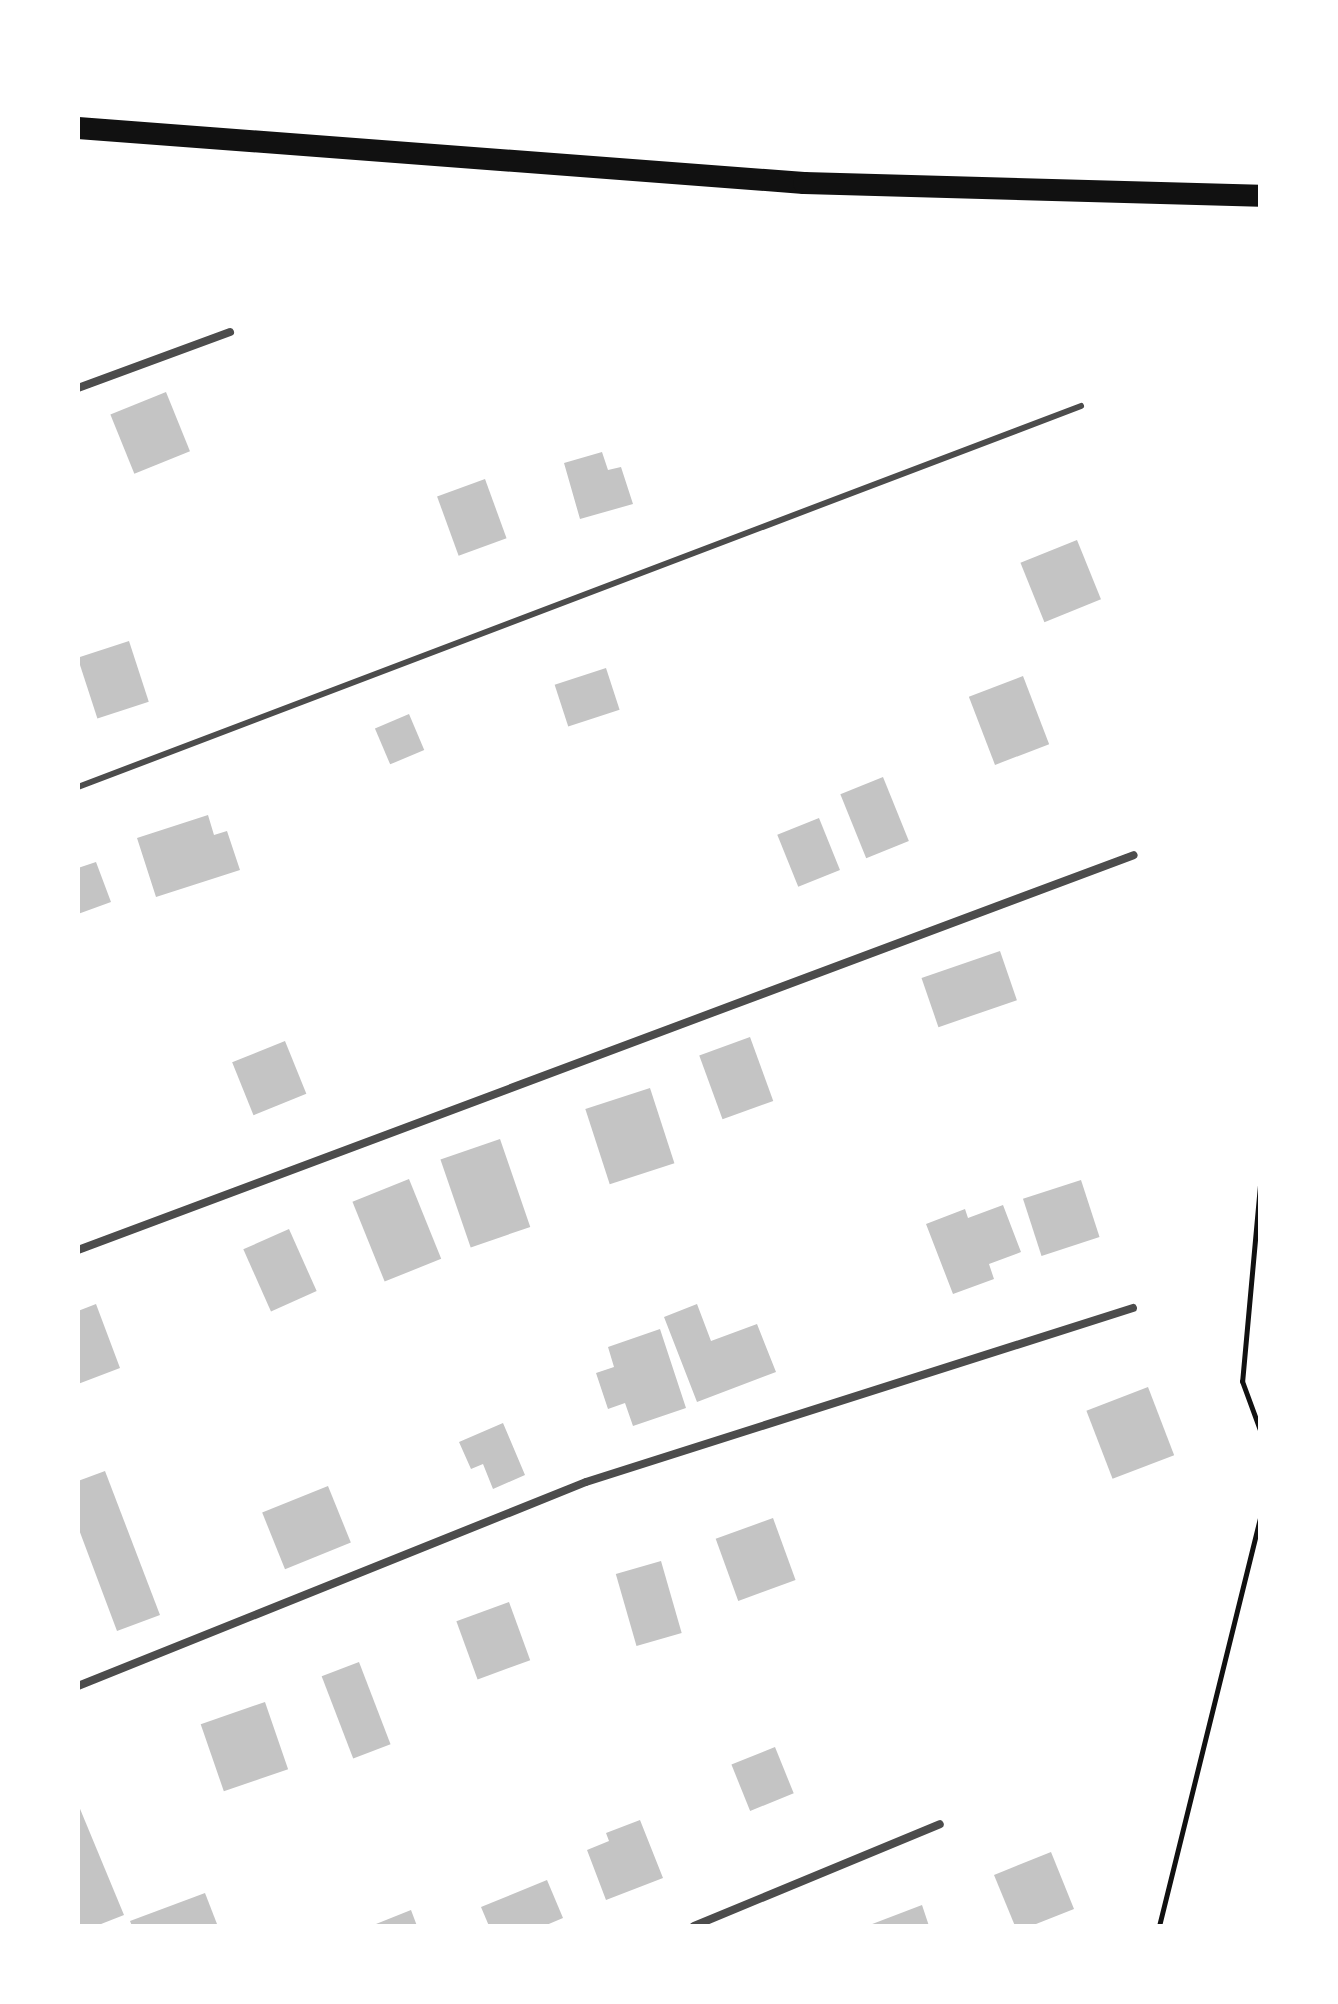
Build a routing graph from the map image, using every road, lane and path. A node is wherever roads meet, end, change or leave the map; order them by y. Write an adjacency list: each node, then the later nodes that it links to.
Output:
1 (78, 128): 2 (highway)
2 (1260, 196)
3 (230, 332): 4 (street)
4 (78, 388)
5 (1081, 406): 6 (lane)
6 (78, 787)
7 (1134, 855): 9 (street)
8 (1260, 1185): 11 (path)
9 (78, 1250)
10 (1133, 1308): 13 (street)
11 (1260, 1430)
12 (1260, 1518): 16 (path)
13 (78, 1686)
14 (940, 1824): 15 (street)
15 (694, 1926)
16 (1159, 1926)

